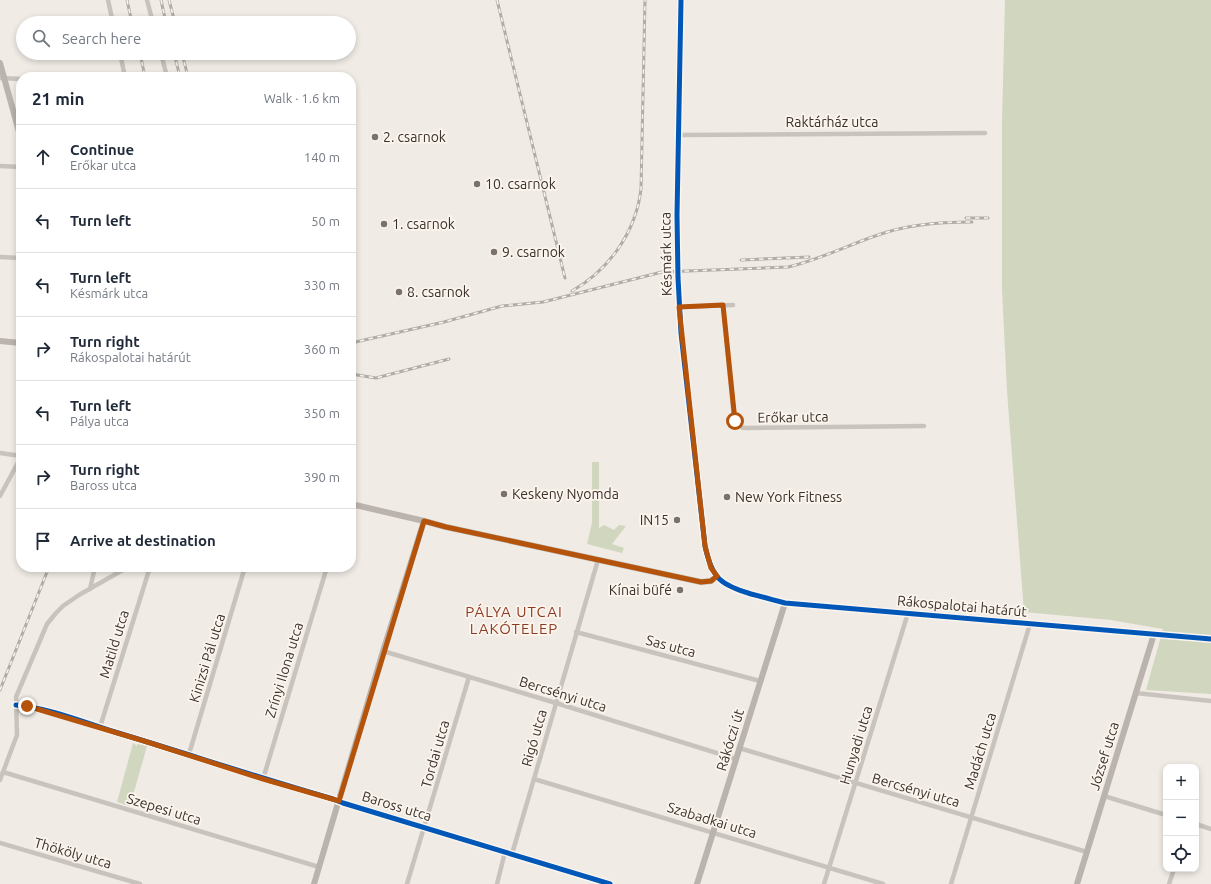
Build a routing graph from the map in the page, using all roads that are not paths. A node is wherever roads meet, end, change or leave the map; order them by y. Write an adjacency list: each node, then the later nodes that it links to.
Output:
1 (108, 0): 4 (street)
2 (147, 0): 5 (street)
3 (681, 0): 15 (street, Késmárk utca)
4 (111, 16)
5 (151, 16)
6 (121, 60): 9 (street)
7 (163, 60): 10 (street)
8 (0, 64): 11 (street)
9 (124, 72)
10 (166, 72)
11 (2, 78): 12 (street); 13 (street)
12 (16, 79)
13 (16, 123)
14 (985, 133): 15 (street, Raktárház utca)
15 (679, 135): 22 (street, Késmárk utca)
16 (0, 166): 17 (street)
17 (16, 167)
18 (0, 257): 19 (street)
19 (16, 258)
20 (723, 305): 21 (street); 22 (street); 25 (street, Erőkar utca)
21 (733, 305)
22 (679, 307): 38 (street, Késmárk utca)
23 (0, 341): 24 (street)
24 (16, 343)
25 (924, 426)
26 (0, 453): 27 (street)
27 (16, 455)
28 (16, 466): 29 (street)
29 (0, 496)
30 (356, 505): 31 (street)
31 (424, 521): 32 (street); 46 (street)
32 (598, 560): 38 (street); 43 (street, Rigó utca)
33 (94, 572): 39 (street)
34 (119, 572): 39 (street)
35 (148, 572): 53 (street, Matild utca)
36 (244, 572): 55 (street, Kinizsi Pál utca)
37 (325, 572): 58 (street, Zrínyi Ilona utca)
38 (717, 576): 40 (street, Rákospalotai határút)
39 (90, 589): 52 (street)
40 (785, 602): 41 (street, Rákospalotai határút); 48 (street, Rákóczi út)
41 (908, 613): 42 (street, Rákospalotai határút); 61 (street, Hunyadi utca)
42 (1030, 624): 44 (street, Rákospalotai határút); 65 (street, Madách utca)
43 (576, 632): 48 (street, Sas utca); 51 (street, Rigó utca)
44 (1154, 634): 45 (street, Rákospalotai határút); 49 (street, József utca)
45 (1211, 639)
46 (383, 651): 47 (street, Bercsényi utca); 63 (street)
47 (469, 677): 51 (street, Bercsényi utca); 67 (street, Tordai utca)
48 (760, 681): 54 (street, Rákóczi út)
49 (1136, 693): 50 (street); 62 (street, József utca)
50 (1211, 701)
51 (556, 703): 56 (street, Bercsényi utca); 59 (street, Rigó utca)
52 (16, 706): 53 (street, Baross utca); 57 (street)
53 (100, 728): 55 (street, Baross utca)
54 (740, 748): 56 (street, Rákóczi út); 61 (street, Bercsényi utca)
55 (189, 754): 58 (street, Baross utca)
56 (736, 759): 69 (street, Rákóczi út)
57 (3, 772): 60 (street); 74 (street, Szepesi utca)
58 (263, 779): 63 (street, Baross utca)
59 (534, 779): 69 (street, Szabadkai utca); 73 (street, Rigó utca)
60 (0, 780)
61 (855, 783): 65 (street, Bercsényi utca); 75 (street, Hunyadi utca)
62 (1104, 796): 64 (street); 72 (street, József utca)
63 (339, 801): 67 (street, Baross utca); 74 (street)
64 (1163, 814)
65 (971, 817): 72 (street, Bercsényi utca); 85 (street, Madách utca)
66 (1199, 825): 68 (street)
67 (425, 827): 71 (street, Baross utca); 79 (street, Tordai utca)
68 (1211, 829)
69 (713, 832): 75 (street, Szabadkai utca); 82 (street, Rákóczi út)
70 (0, 843): 77 (street, Thököly utca)
71 (506, 852): 73 (street, Baross utca); 80 (street)
72 (1087, 852): 86 (street, József utca)
73 (512, 854): 81 (street, Baross utca)
74 (319, 867): 78 (street)
75 (829, 867): 83 (street, Hunyadi utca); 84 (street, Szabadkai utca)
76 (1173, 872): 87 (street)
77 (140, 884)
78 (314, 884)
79 (408, 884)
80 (496, 884)
81 (610, 884)
82 (697, 884)
83 (824, 884)
84 (883, 884)
85 (951, 884)
86 (1077, 884)
87 (1169, 884)

